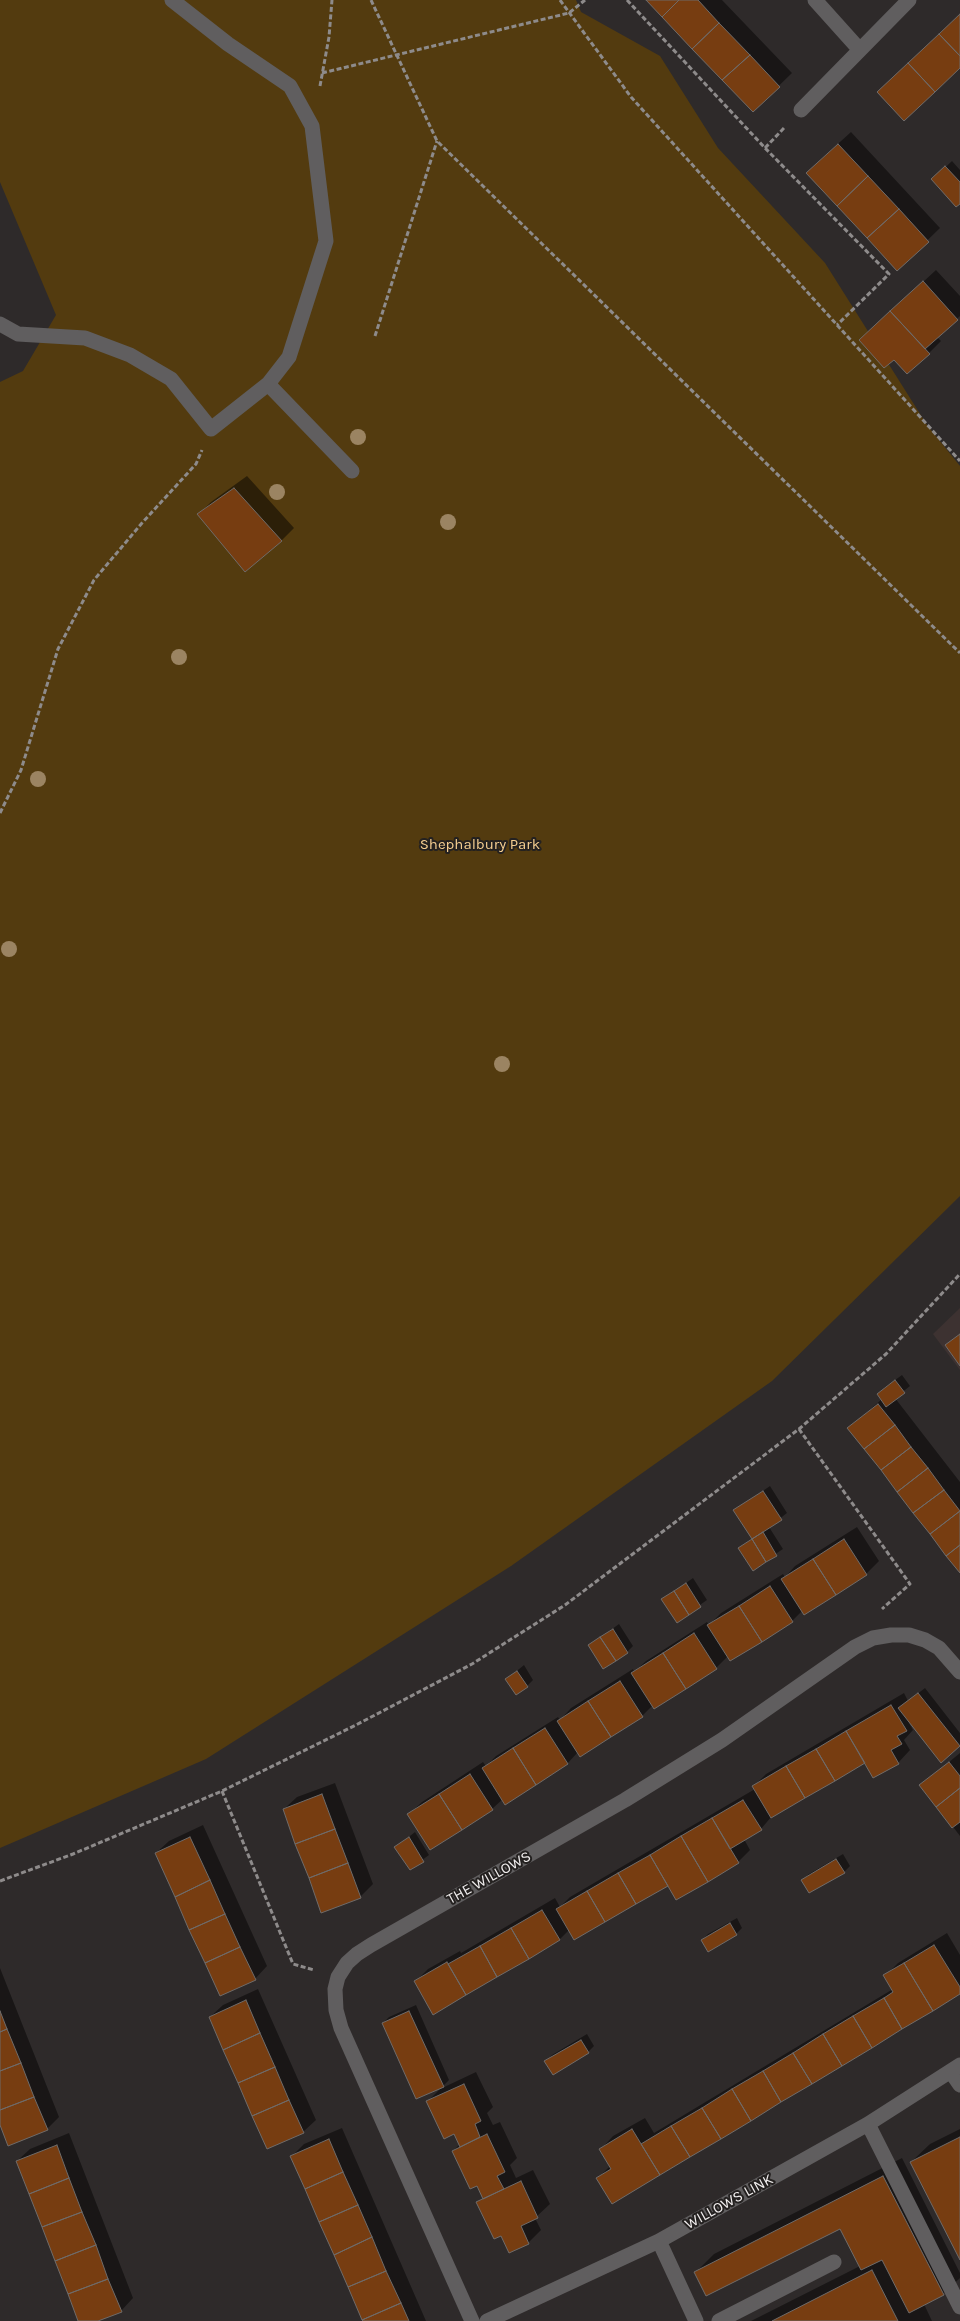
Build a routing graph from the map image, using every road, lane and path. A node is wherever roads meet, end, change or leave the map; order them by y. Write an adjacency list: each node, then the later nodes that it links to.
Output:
1 (172, 0): 14 (street)
2 (332, 0): 12 (path)
3 (371, 0): 11 (path)
4 (560, 0): 9 (path)
5 (584, 0): 9 (path)
6 (627, 0): 17 (path)
7 (815, 0): 10 (street)
8 (909, 0): 10 (street)
9 (569, 13): 11 (path); 17 (path)
10 (860, 49): 13 (street)
11 (397, 55): 12 (path); 15 (path)
12 (322, 73): 14 (path)
13 (801, 110)
14 (312, 126): 19 (street)
15 (437, 141): 18 (path); 23 (path)
16 (0, 324): 20 (street)
17 (837, 325): 21 (path)
18 (375, 336)
19 (268, 384): 20 (street); 22 (street)
20 (211, 429): 24 (path)
21 (960, 462)
22 (352, 471)
23 (960, 653)
24 (0, 814)
25 (960, 1274): 26 (path)
26 (799, 1429): 27 (path); 29 (path)
27 (873, 1638): 28 (street, THE WILLOWS); 31 (street, THE WILLOWS)
28 (960, 1672)
29 (222, 1791): 30 (path); 31 (path)
30 (0, 1881)
31 (338, 1977): 38 (street)
32 (956, 2068): 33 (street); 34 (street, WILLOWS LINK)
33 (960, 2085)
34 (868, 2124): 35 (street, WILLOWS LINK); 37 (street)
35 (659, 2241): 39 (street, WILLOWS LINK); 40 (street)
36 (834, 2262): 41 (street)
37 (960, 2307)
38 (472, 2321)
39 (487, 2321)
40 (696, 2321)
41 (719, 2321)

